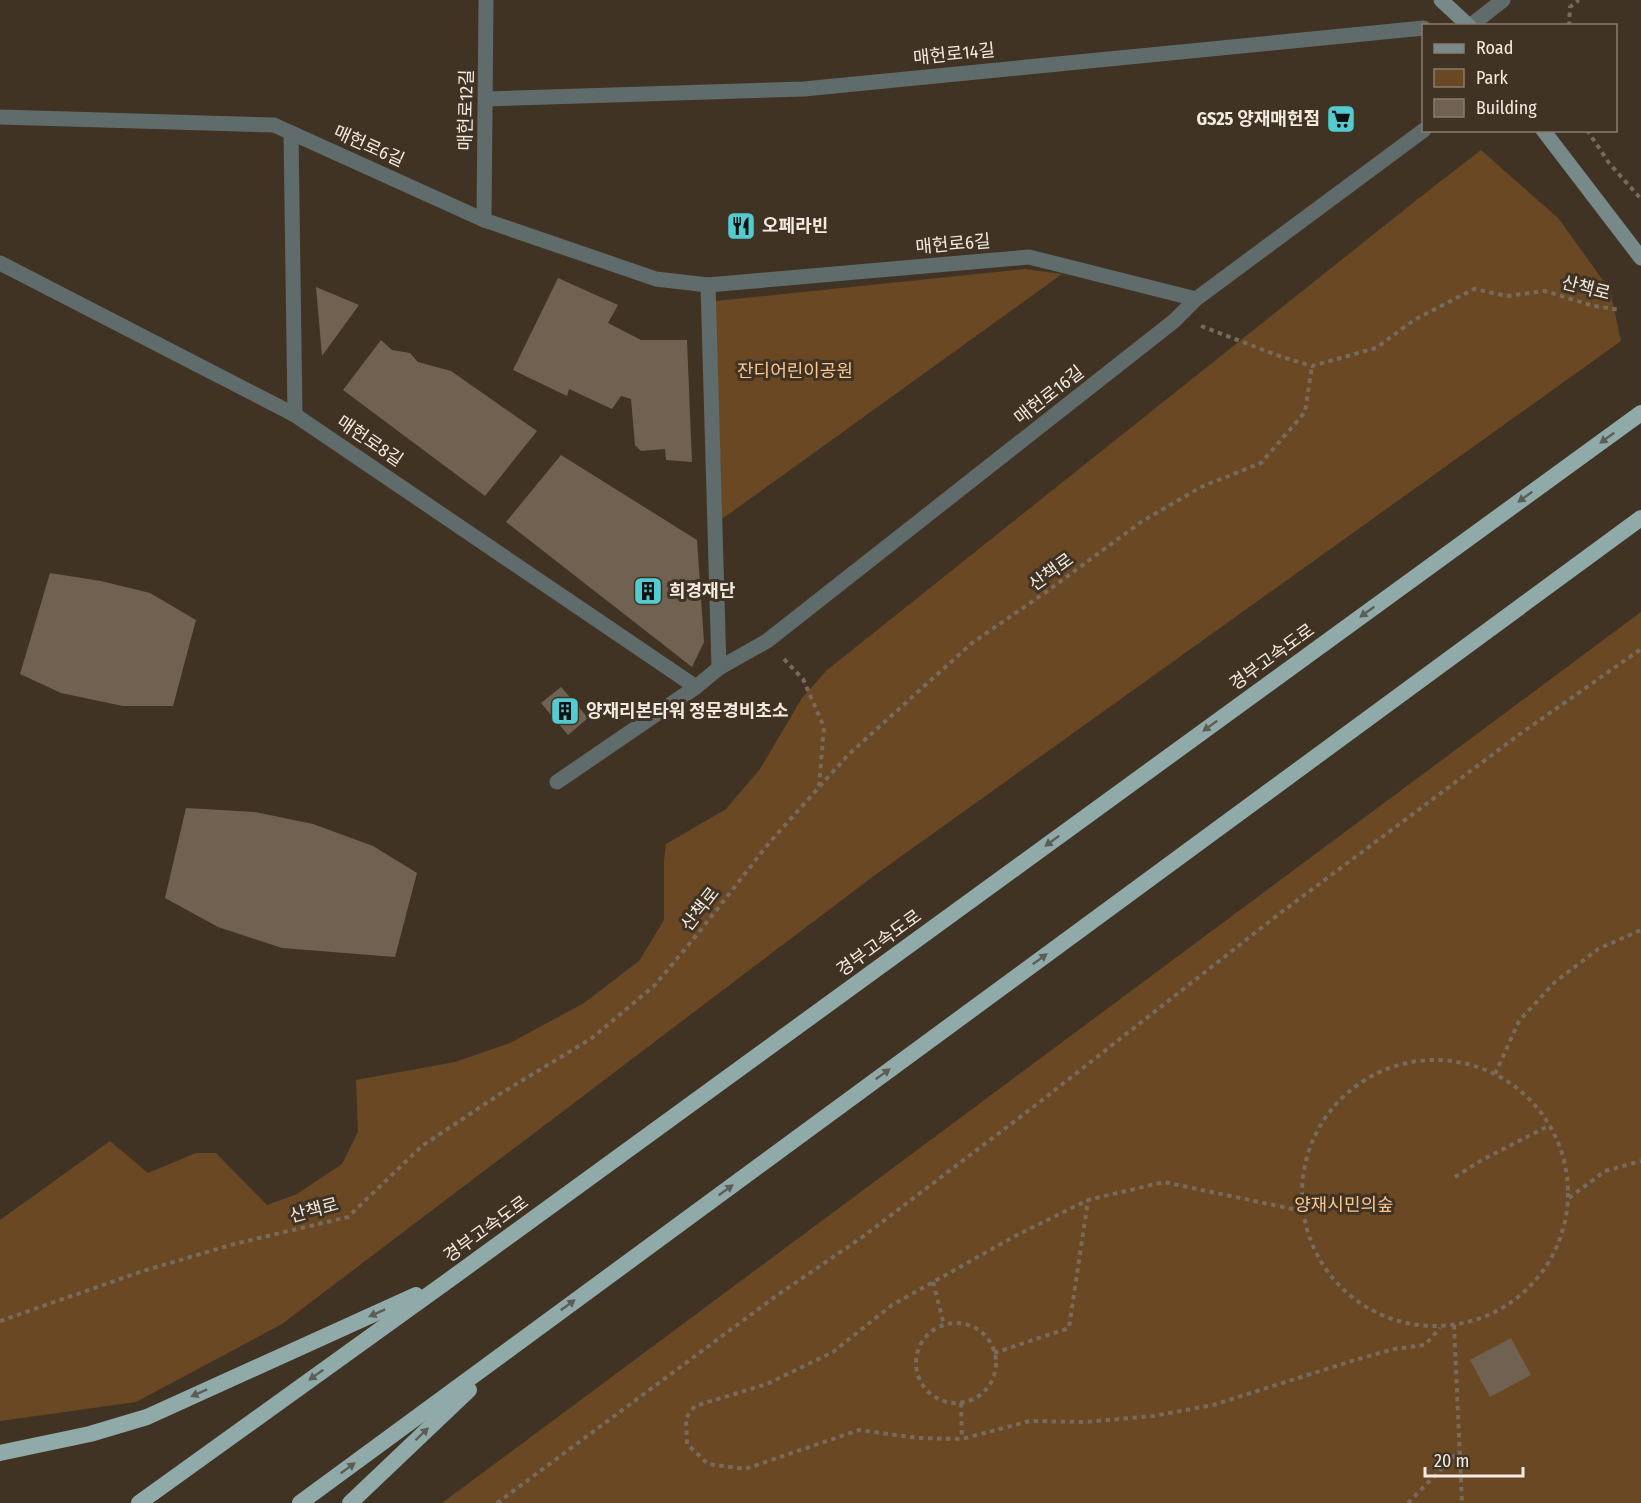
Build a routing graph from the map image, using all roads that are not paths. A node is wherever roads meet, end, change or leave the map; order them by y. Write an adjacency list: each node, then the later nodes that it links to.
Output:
1 (486, 0): 7 (street, 매헌로12길)
2 (1441, 0): 4 (main road)
3 (1503, 0): 5 (street)
4 (1468, 24)
5 (1473, 24)
6 (1422, 28): 7 (street, 매헌로14길)
7 (486, 99): 12 (street, 매헌로12길)
8 (0, 117): 11 (street, 매헌로6길)
9 (1422, 131): 16 (street, 매헌로16길)
10 (1545, 132): 13 (main road)
11 (291, 133): 12 (street, 매헌로6길); 18 (street)
12 (484, 220): 15 (street, 매헌로6길)
13 (1641, 258)
14 (0, 263): 18 (street, 매헌로8길)
15 (708, 285): 16 (street, 매헌로6길); 20 (street)
16 (1197, 299): 20 (street, 매헌로16길)
17 (1641, 413): 23 (highway, 경부고속도로, one-way to 23)
18 (295, 415): 21 (street, 매헌로8길)
19 (1635, 522): 24 (highway, one-way to 19)
20 (719, 668): 21 (street, 매헌로16길)
21 (696, 687): 22 (street, 매헌로16길)
22 (557, 782)
23 (449, 1280): 25 (highway, one-way to 25); 26 (highway, 경부고속도로, one-way to 26)
24 (521, 1340): 27 (highway, one-way to 24); 28 (highway, one-way to 24)
25 (0, 1453)
26 (139, 1503)
27 (300, 1503)
28 (350, 1503)

